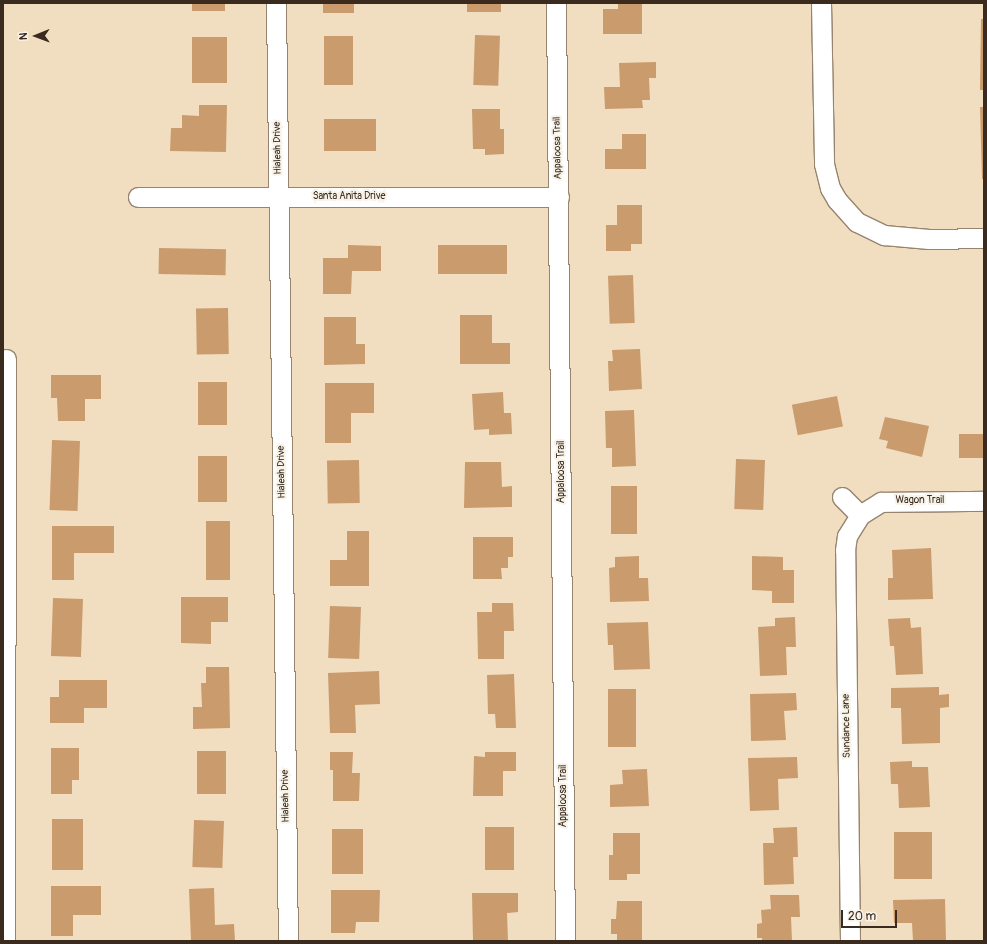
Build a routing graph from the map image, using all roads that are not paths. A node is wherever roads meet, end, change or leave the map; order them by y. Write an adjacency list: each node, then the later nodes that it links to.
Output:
1 (276, 3): 5 (street, Hialeah Drive)
2 (556, 3): 6 (street, Appaloosa Trail)
3 (821, 3): 7 (street)
4 (138, 197): 5 (street, Santa Anita Drive)
5 (278, 197): 6 (street, Santa Anita Drive); 15 (street, Hialeah Drive)
6 (559, 197): 16 (street, Appaloosa Trail)
7 (984, 238)
8 (6, 359): 11 (street)
9 (842, 497): 12 (street)
10 (984, 501): 12 (street, Wagon Trail)
11 (4, 505): 13 (street)
12 (860, 515): 17 (street, Sundance Lane)
13 (4, 821): 14 (street)
14 (5, 941)
15 (288, 941)
16 (566, 941)
17 (850, 941)

